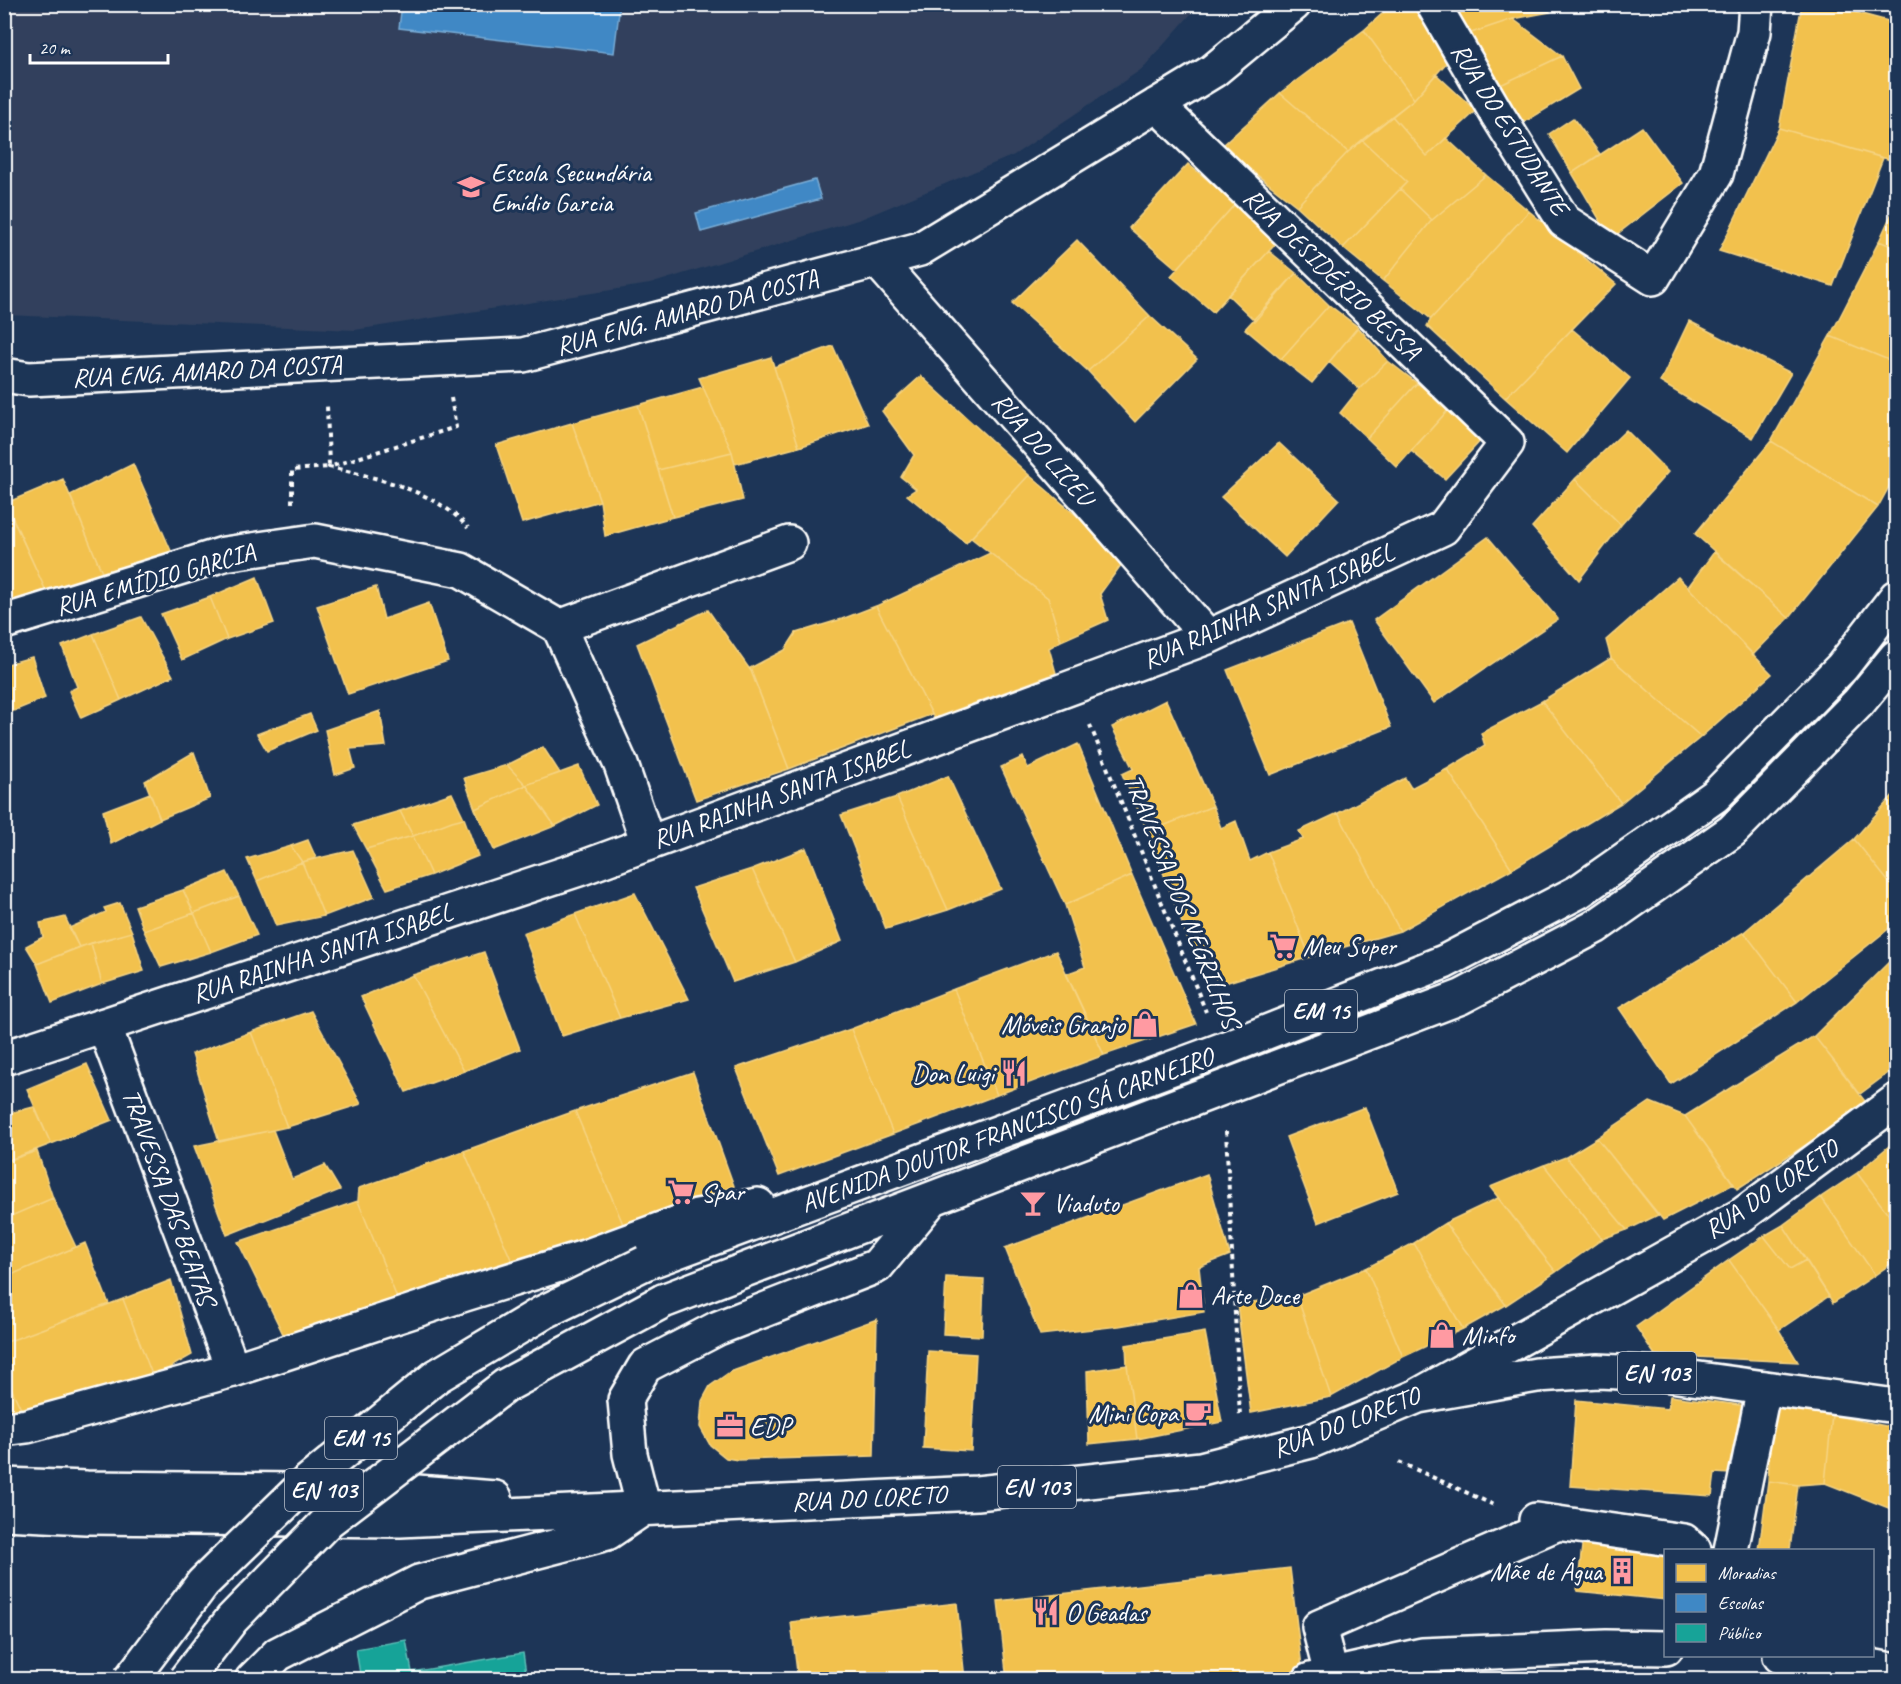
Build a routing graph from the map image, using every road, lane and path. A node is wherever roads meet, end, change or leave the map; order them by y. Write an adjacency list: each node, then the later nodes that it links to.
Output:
1 (1260, 4): 5 (main road)
2 (1294, 4): 5 (main road, RUA ENG. AMARO DA COSTA)
3 (1433, 4): 4 (main road, RUA DO ESTUDANTE)
4 (1756, 4)
5 (1213, 71): 6 (main road, RUA ENG. AMARO DA COSTA)
6 (1157, 105): 7 (main road, RUA ENG. AMARO DA COSTA); 11 (main road, RUA DESIDÉRIO BESSA)
7 (878, 261): 8 (main road, RUA ENG. AMARO DA COSTA); 19 (main road, RUA DO LICEU)
8 (445, 358): 9 (main road, RUA ENG. AMARO DA COSTA); 12 (path)
9 (4, 375)
10 (328, 430): 12 (path)
11 (1507, 443): 19 (main road, RUA RAINHA SANTA ISABEL)
12 (329, 467): 13 (path); 15 (path)
13 (292, 514)
14 (789, 543): 18 (main road)
15 (461, 570): 17 (main road, RUA EMÍDIO GARCIA); 18 (main road, RUA EMÍDIO GARCIA)
16 (1896, 597): 24 (main road, AVENIDA DOUTOR FRANCISCO SÁ CARNEIRO / EM 15)
17 (4, 622)
18 (559, 627): 22 (main road)
19 (1208, 637): 21 (main road, RUA RAINHA SANTA ISABEL)
20 (1896, 657): 26 (main road, AVENIDA DOUTOR FRANCISCO SÁ CARNEIRO / EM 15)
21 (1074, 686): 22 (main road, RUA RAINHA SANTA ISABEL); 24 (path, TRAVESSA DOS NEGRILHOS)
22 (648, 843): 23 (main road, RUA RAINHA SANTA ISABEL)
23 (104, 1025): 25 (main road, RUA RAINHA SANTA ISABEL); 30 (main road, TRAVESSA DAS BEATAS)
24 (1221, 1050): 28 (main road, AVENIDA DOUTOR FRANCISCO SÁ CARNEIRO / EM 15)
25 (4, 1058)
26 (1224, 1087): 29 (main road, AVENIDA DOUTOR FRANCISCO SÁ CARNEIRO / EM 15); 35 (path)
27 (1896, 1101): 32 (main road, RUA DO LORETO)
28 (852, 1187): 30 (main road); 48 (main road, AVENIDA DOUTOR FRANCISCO SÁ CARNEIRO / EM 15, bridge)
29 (933, 1198): 38 (main road); 49 (main road, AVENIDA DOUTOR FRANCISCO SÁ CARNEIRO / EM 15, bridge)
30 (233, 1370): 34 (main road)
31 (1764, 1388): 32 (main road, EN 103); 33 (main road, EN 103); 43 (main road)
32 (1418, 1396): 35 (main road, RUA DO LORETO / EN 103)
33 (1896, 1406)
34 (4, 1429)
35 (1242, 1460): 38 (main road, RUA DO LORETO / EN 103)
36 (1399, 1462): 40 (path)
37 (4, 1485): 38 (main road, EN 103)
38 (644, 1509): 39 (main road, EN 103); 50 (main road)
39 (4, 1513)
40 (1525, 1519): 41 (main road)
41 (1558, 1523): 42 (main road); 47 (main road)
42 (1692, 1549)
43 (1731, 1549)
44 (1664, 1648): 47 (main road)
45 (1812, 1657): 46 (main road)
46 (1896, 1671)
47 (1320, 1677)
48 (130, 1680)
49 (185, 1680)
50 (252, 1680)

